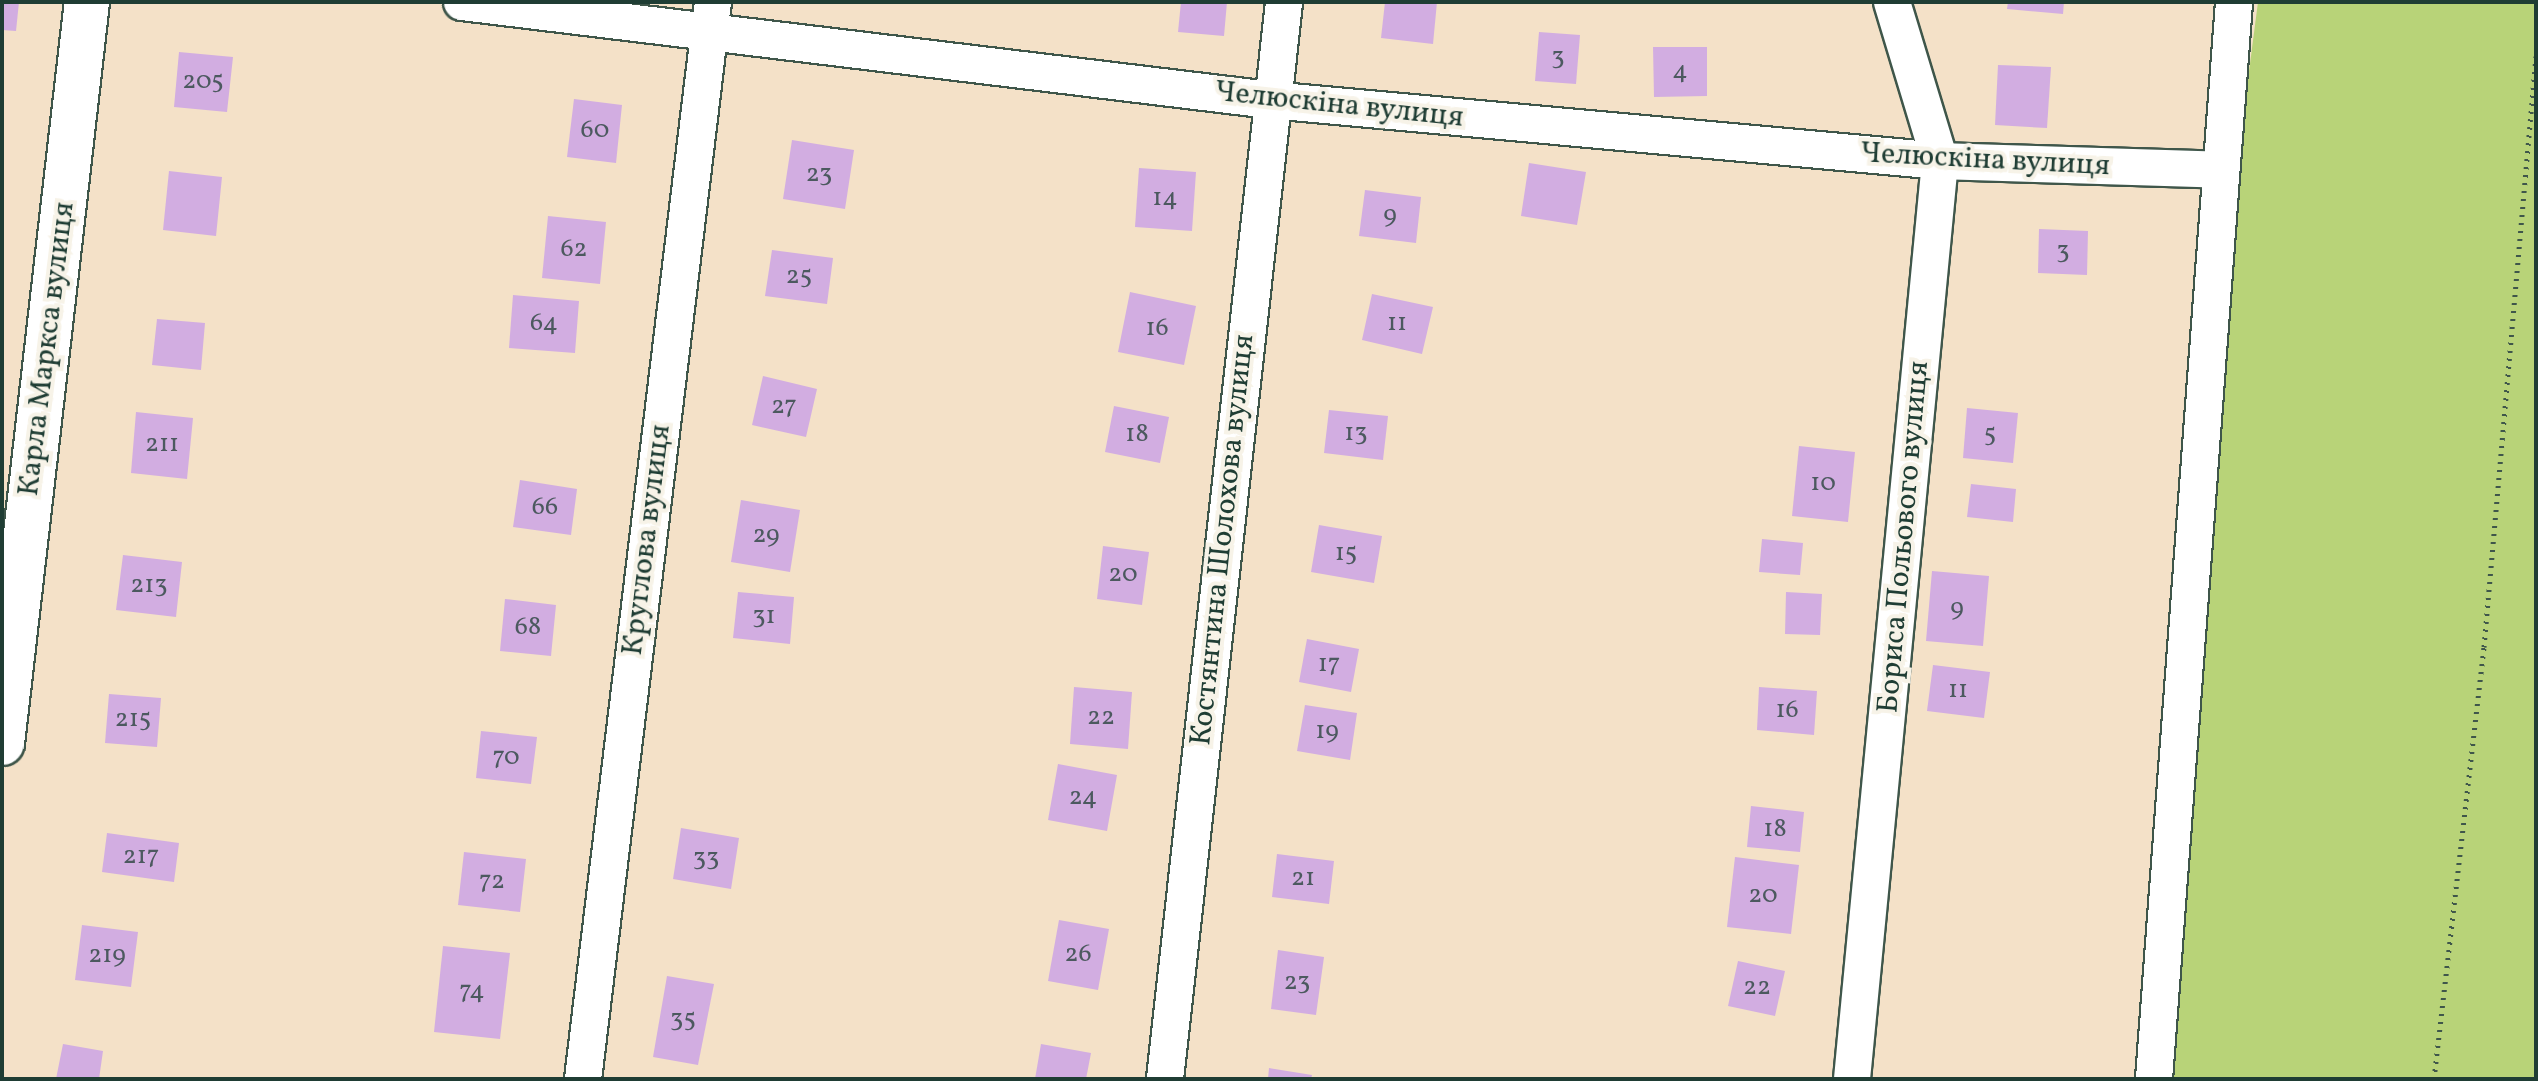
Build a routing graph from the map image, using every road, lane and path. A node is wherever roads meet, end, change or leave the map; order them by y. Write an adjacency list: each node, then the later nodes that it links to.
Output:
1 (87, 2): 11 (street, Карла Маркса вулиця)
2 (462, 2): 6 (street, Челюскіна вулиця)
3 (1284, 2): 8 (street, Костянтина Шолохова вулиця)
4 (1892, 2): 9 (street, Бориса Польового вулиця)
5 (2234, 2): 10 (street)
6 (710, 18): 8 (street, Челюскіна вулиця); 12 (street, Круглова вулиця)
7 (2536, 56): 16 (path)
8 (1270, 100): 9 (street, Челюскіна вулиця); 13 (street, Костянтина Шолохова вулиця)
9 (1940, 161): 10 (street, Челюскіна вулиця); 14 (street, Бориса Польового вулиця)
10 (2220, 170): 15 (street)
11 (2, 743)
12 (583, 1079)
13 (1165, 1079)
14 (1852, 1079)
15 (2154, 1079)
16 (2434, 1079)

